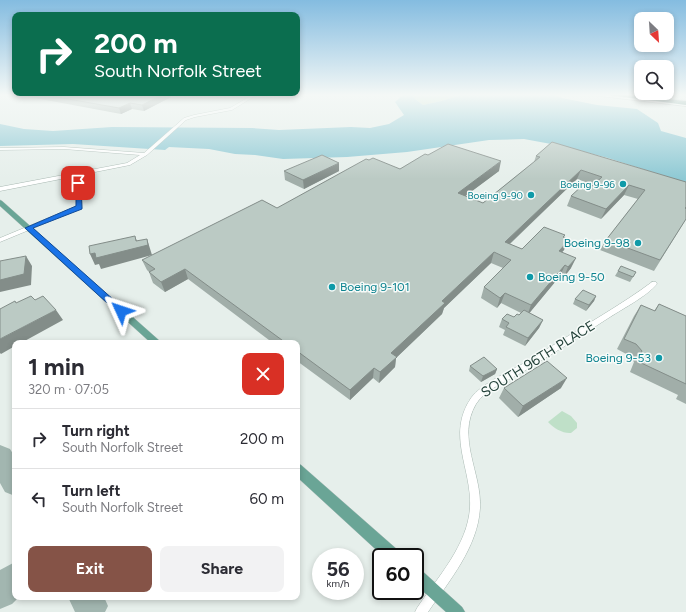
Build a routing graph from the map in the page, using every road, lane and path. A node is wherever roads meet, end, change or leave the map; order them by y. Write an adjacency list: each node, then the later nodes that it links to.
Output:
1 (181, 123): 3 (street)
2 (0, 150): 3 (street)
3 (146, 154): 4 (street)
4 (78, 175): 5 (street); 7 (street)
5 (0, 189)
6 (0, 202): 7 (main road)
7 (28, 228): 8 (street); 10 (main road)
8 (0, 240)
9 (654, 284): 14 (street, SOUTH 96TH PLACE)
10 (154, 340)
11 (300, 472): 12 (main road)
12 (385, 548)
13 (424, 583): 14 (main road)
14 (434, 592): 15 (street, SOUTH 96TH PLACE); 16 (main road)
15 (421, 612)
16 (457, 612)

